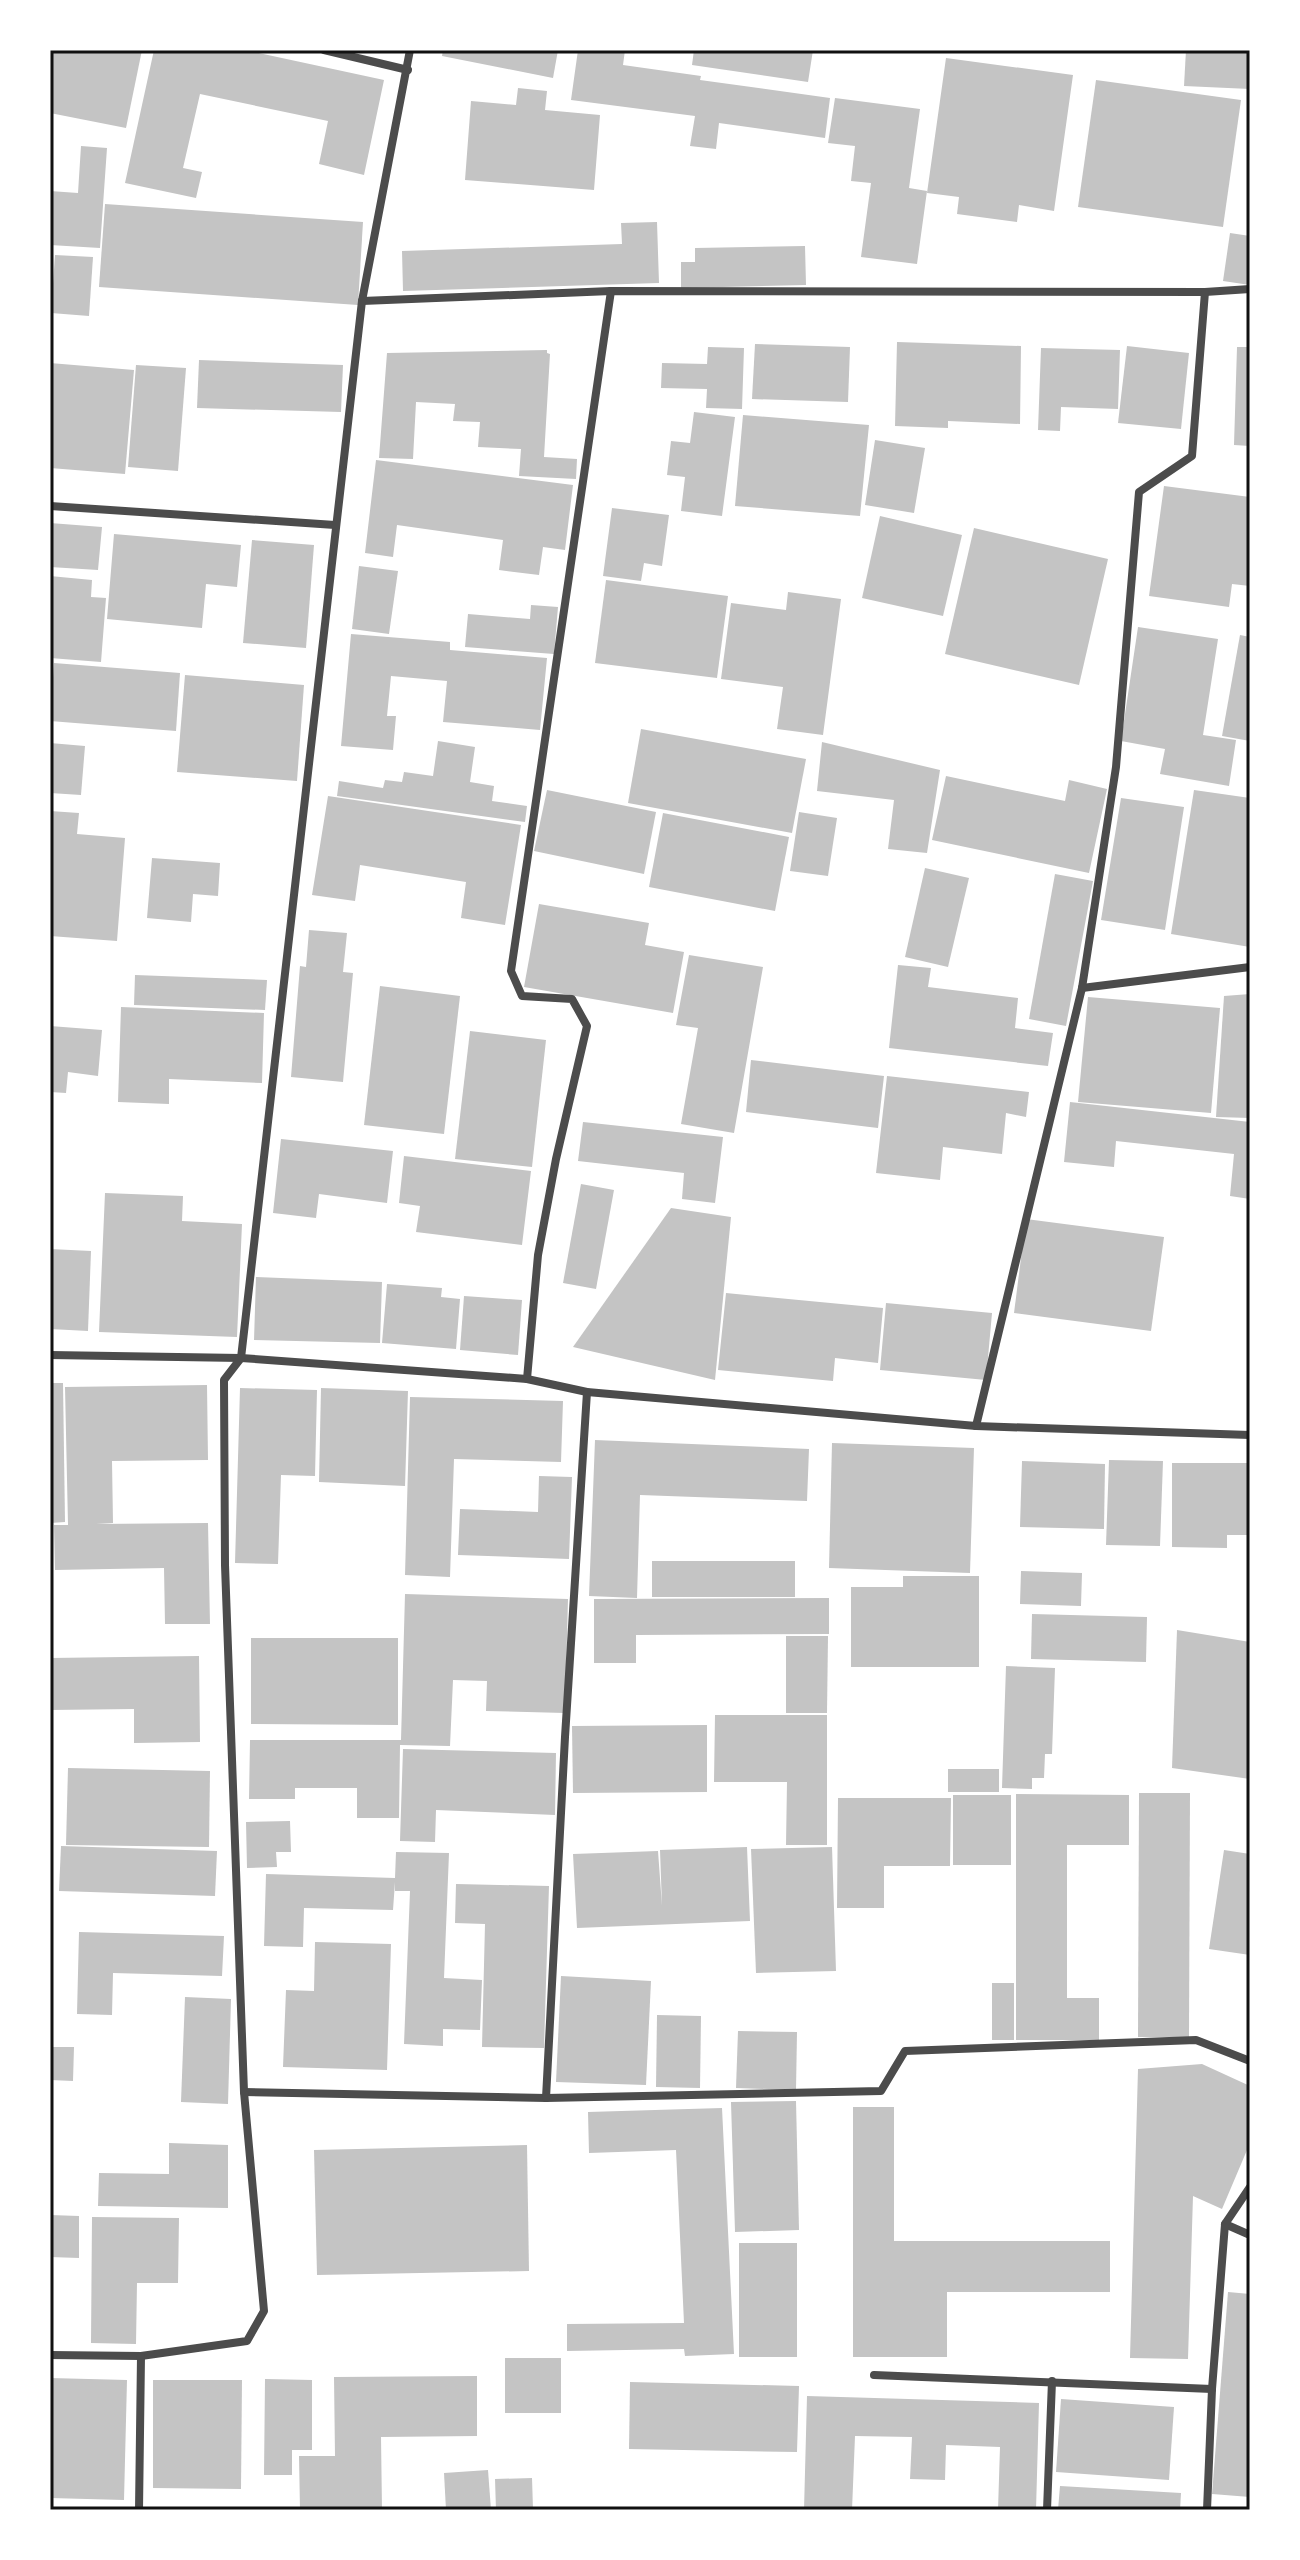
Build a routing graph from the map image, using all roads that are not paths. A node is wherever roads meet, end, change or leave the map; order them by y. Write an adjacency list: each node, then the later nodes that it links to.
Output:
1 (324, 50): 3 (street)
2 (410, 50): 3 (street)
3 (408, 70): 7 (street)
4 (1250, 289): 6 (street)
5 (611, 291): 6 (street); 7 (street); 14 (street)
6 (1205, 292): 11 (street)
7 (362, 301): 9 (street)
8 (50, 506): 9 (street)
9 (335, 525): 13 (street)
10 (1250, 967): 11 (street)
11 (1082, 988): 16 (street)
12 (50, 1355): 13 (street)
13 (241, 1358): 14 (street); 19 (street)
14 (527, 1379): 15 (street)
15 (587, 1392): 16 (street); 20 (street)
16 (976, 1426): 17 (street)
17 (1250, 1435)
18 (1250, 2061): 20 (street)
19 (244, 2092): 20 (street); 25 (street)
20 (546, 2098)
21 (1250, 2187): 22 (street)
22 (1225, 2224): 23 (street); 28 (street)
23 (1250, 2235)
24 (50, 2355): 25 (street)
25 (141, 2356): 29 (street)
26 (874, 2375): 27 (street)
27 (1052, 2381): 28 (street); 30 (street)
28 (1212, 2389): 31 (street)
29 (139, 2510)
30 (1047, 2510)
31 (1207, 2510)

